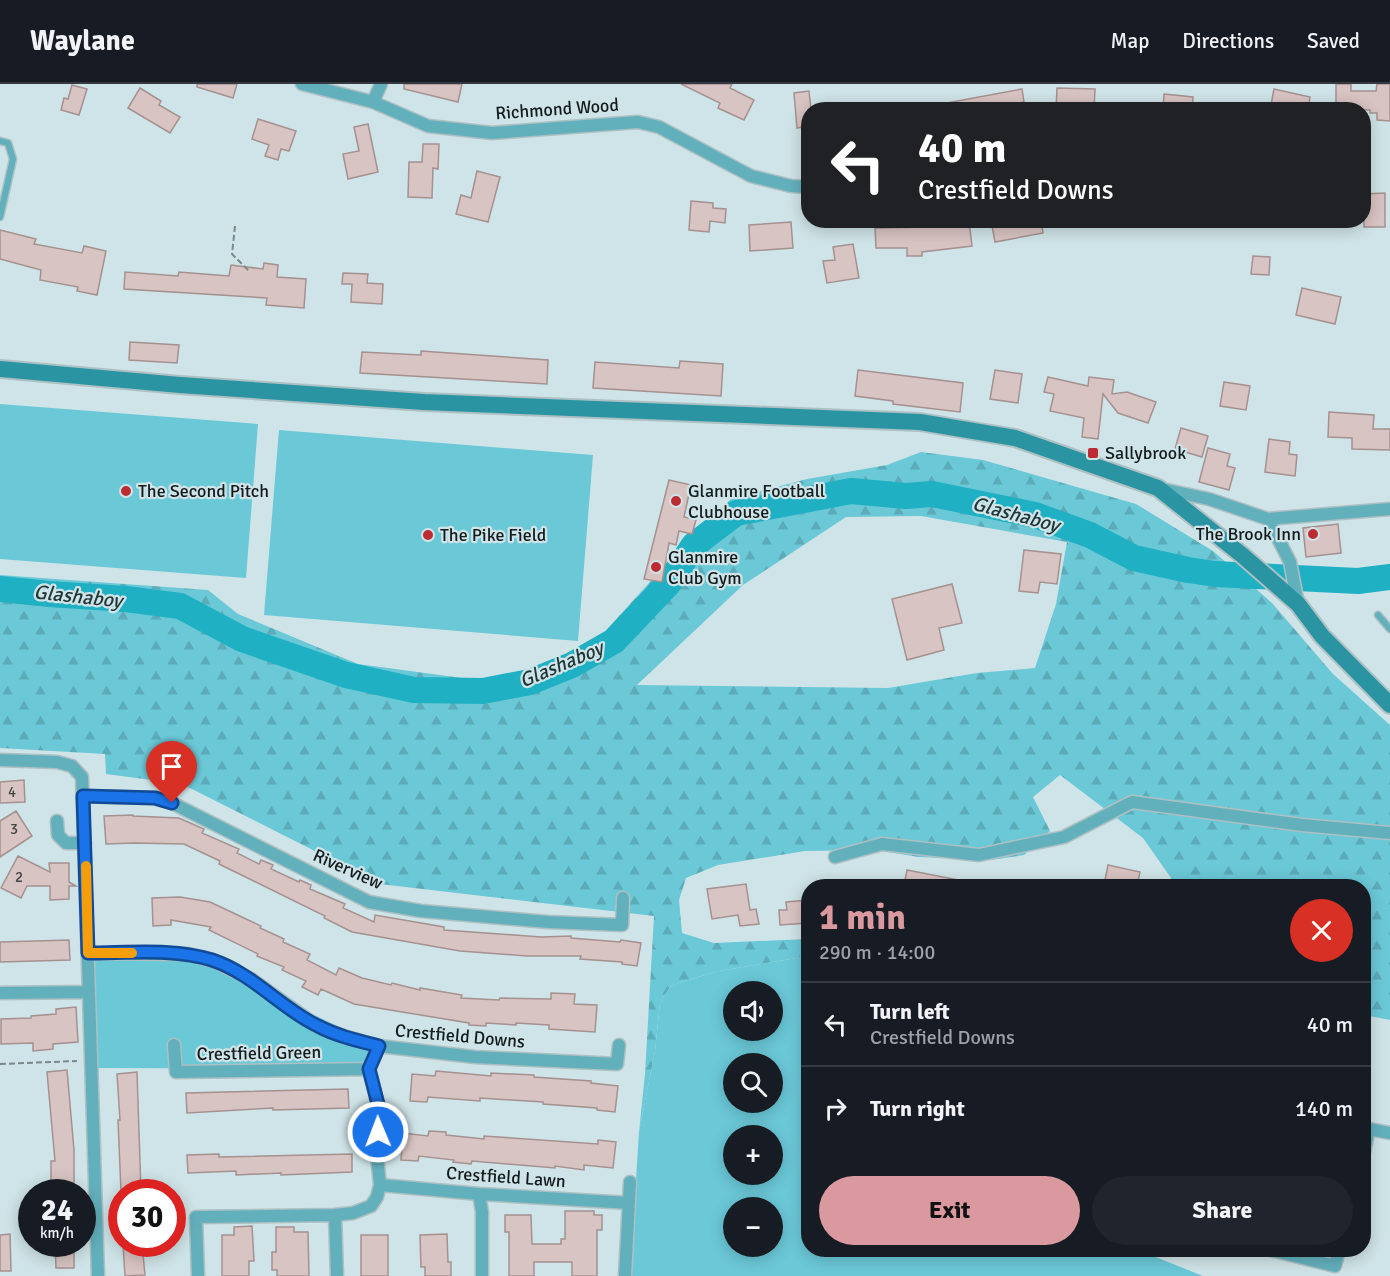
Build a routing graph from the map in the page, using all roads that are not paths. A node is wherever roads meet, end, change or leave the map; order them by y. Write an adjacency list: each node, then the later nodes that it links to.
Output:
1 (302, 84): 3 (street, Richmond Wood)
2 (381, 84): 3 (street)
3 (373, 102): 5 (street, Richmond Wood)
4 (0, 141): 6 (lane)
5 (801, 187)
6 (0, 217)
7 (0, 369): 8 (main road)
8 (1158, 488): 10 (street); 11 (main road)
9 (1390, 509): 10 (street)
10 (1268, 519): 11 (street)
11 (1298, 604): 14 (main road)
12 (1378, 615): 13 (lane)
13 (1390, 629)
14 (1390, 705)
15 (0, 760): 16 (street)
16 (83, 796): 19 (street); 21 (street, Riverview)
17 (57, 822): 19 (street)
18 (1390, 833): 20 (street)
19 (85, 843): 22 (street)
20 (835, 857)
21 (623, 898)
22 (88, 953): 23 (street); 27 (street, Crestfield Downs)
23 (89, 992): 24 (street); 38 (street)
24 (0, 993)
25 (619, 1045): 27 (street, Crestfield Downs)
26 (174, 1046): 28 (street, Crestfield Green)
27 (379, 1046): 28 (street)
28 (369, 1069): 32 (street)
29 (1371, 1129): 30 (street)
30 (1390, 1132)
31 (630, 1182): 34 (street)
32 (380, 1185): 33 (street, Crestfield Lawn); 35 (street)
33 (479, 1194): 34 (street, Crestfield Lawn); 41 (street)
34 (629, 1203): 42 (street)
35 (335, 1215): 39 (street); 40 (street)
36 (1299, 1257): 37 (street)
37 (1337, 1257)
38 (98, 1276)
39 (198, 1276)
40 (336, 1276)
41 (482, 1276)
42 (625, 1276)

